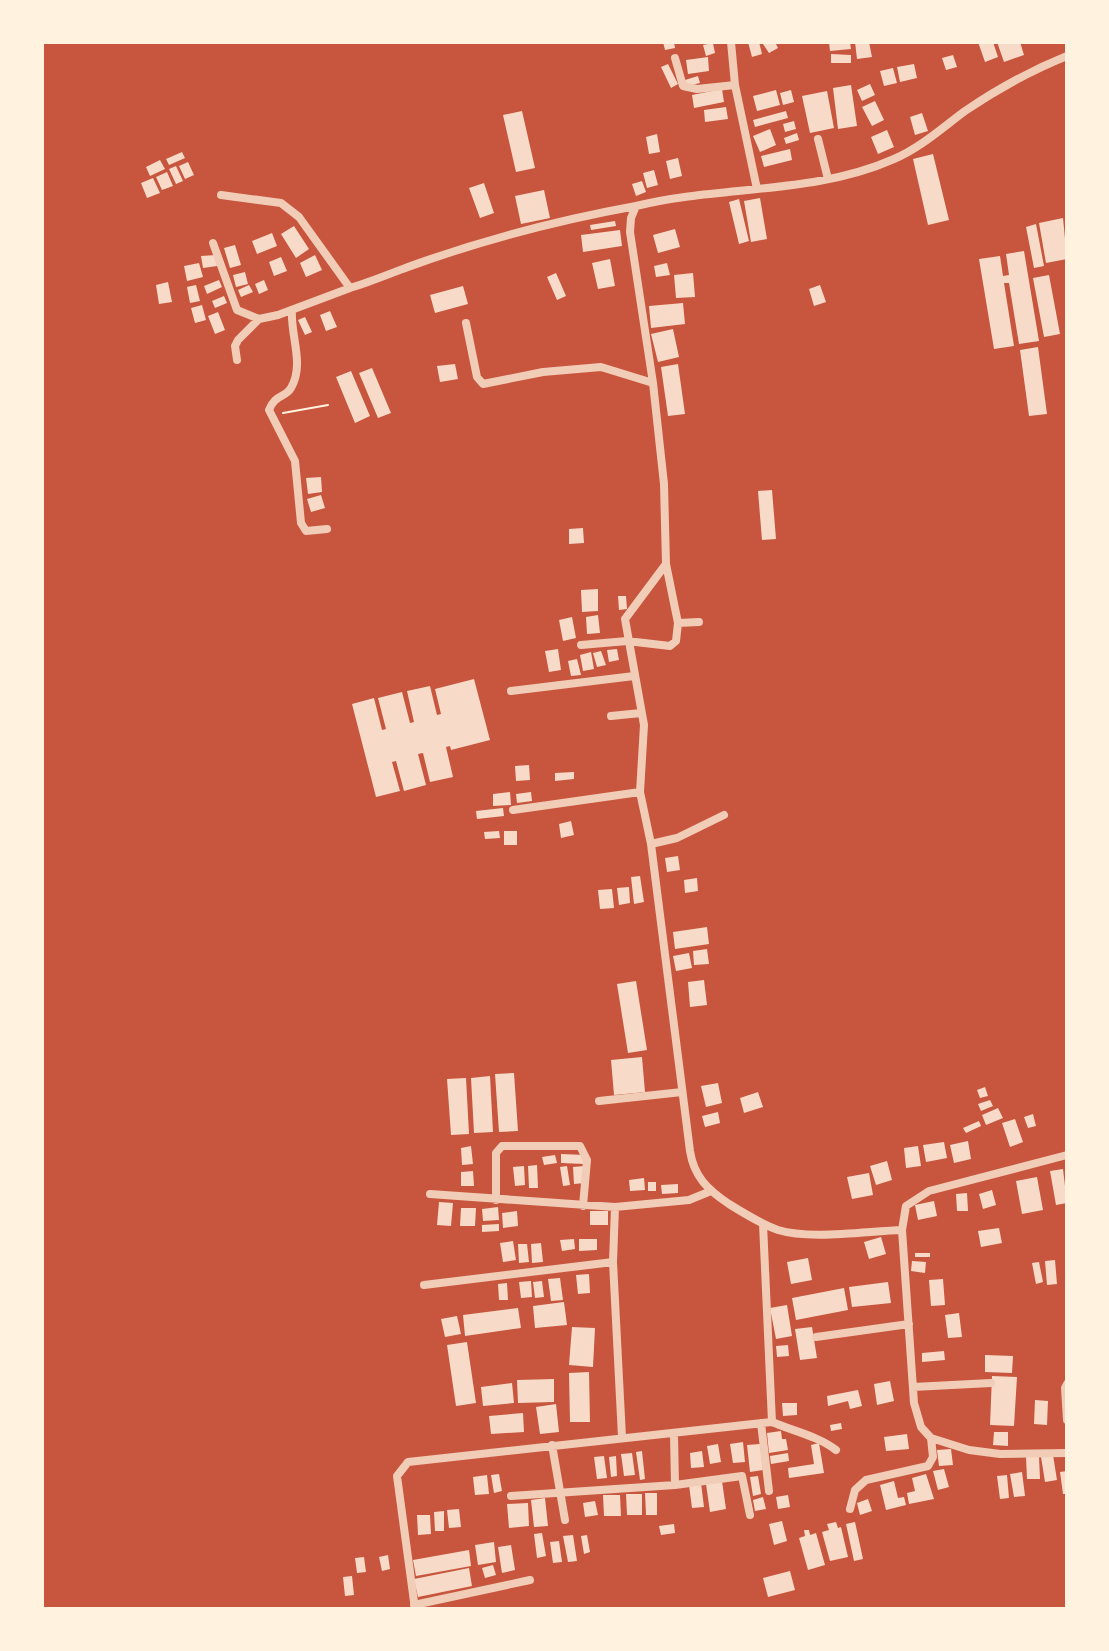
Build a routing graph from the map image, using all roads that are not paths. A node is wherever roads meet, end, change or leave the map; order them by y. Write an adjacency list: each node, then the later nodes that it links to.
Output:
1 (731, 42): 4 (street)
2 (1067, 56): 6 (street)
3 (675, 58): 4 (street)
4 (735, 85): 7 (street)
5 (818, 139): 6 (street)
6 (828, 179): 7 (street)
7 (757, 189): 9 (street)
8 (221, 195): 11 (street)
9 (636, 206): 11 (street); 16 (street)
10 (213, 243): 13 (street)
11 (350, 288): 12 (street)
12 (292, 310): 13 (street); 17 (street)
13 (259, 319): 15 (street)
14 (466, 323): 16 (street)
15 (237, 360)
16 (653, 383): 18 (street)
17 (327, 529)
18 (666, 564): 20 (street); 21 (street)
19 (699, 622): 20 (street)
20 (678, 623): 21 (street)
21 (627, 641): 22 (street); 23 (street)
22 (581, 645)
23 (634, 676): 24 (street); 25 (street)
24 (511, 691)
25 (641, 713): 26 (street); 27 (street)
26 (611, 716)
27 (640, 792): 28 (street); 30 (street)
28 (513, 810)
29 (724, 815): 30 (street)
30 (651, 844): 31 (street)
31 (682, 1092): 32 (street); 34 (street)
32 (599, 1101)
33 (1067, 1156): 40 (street)
34 (711, 1191): 38 (street); 39 (street)
35 (430, 1194): 36 (street)
36 (496, 1200): 37 (street); 37 (street)
37 (583, 1206): 38 (street)
38 (615, 1207): 41 (street)
39 (763, 1224): 40 (street); 49 (street)
40 (902, 1230): 43 (street)
41 (613, 1262): 42 (street); 52 (street)
42 (424, 1285)
43 (909, 1324): 44 (street); 47 (street)
44 (816, 1337)
45 (991, 1383): 47 (street)
46 (1067, 1384): 48 (street)
47 (913, 1387): 53 (street)
48 (1067, 1420)
49 (772, 1422): 50 (street); 55 (street)
50 (761, 1423): 51 (street); 58 (street)
51 (674, 1434): 52 (street); 57 (street)
52 (622, 1437): 54 (street)
53 (931, 1438): 56 (street); 61 (street)
54 (552, 1445): 59 (street); 65 (street)
55 (836, 1450)
56 (1067, 1453)
57 (675, 1485): 59 (street); 62 (street)
58 (769, 1491)
59 (560, 1493): 60 (street); 63 (street)
60 (511, 1496)
61 (850, 1509)
62 (750, 1515)
63 (565, 1520)
64 (530, 1580): 65 (street)
65 (414, 1607)

